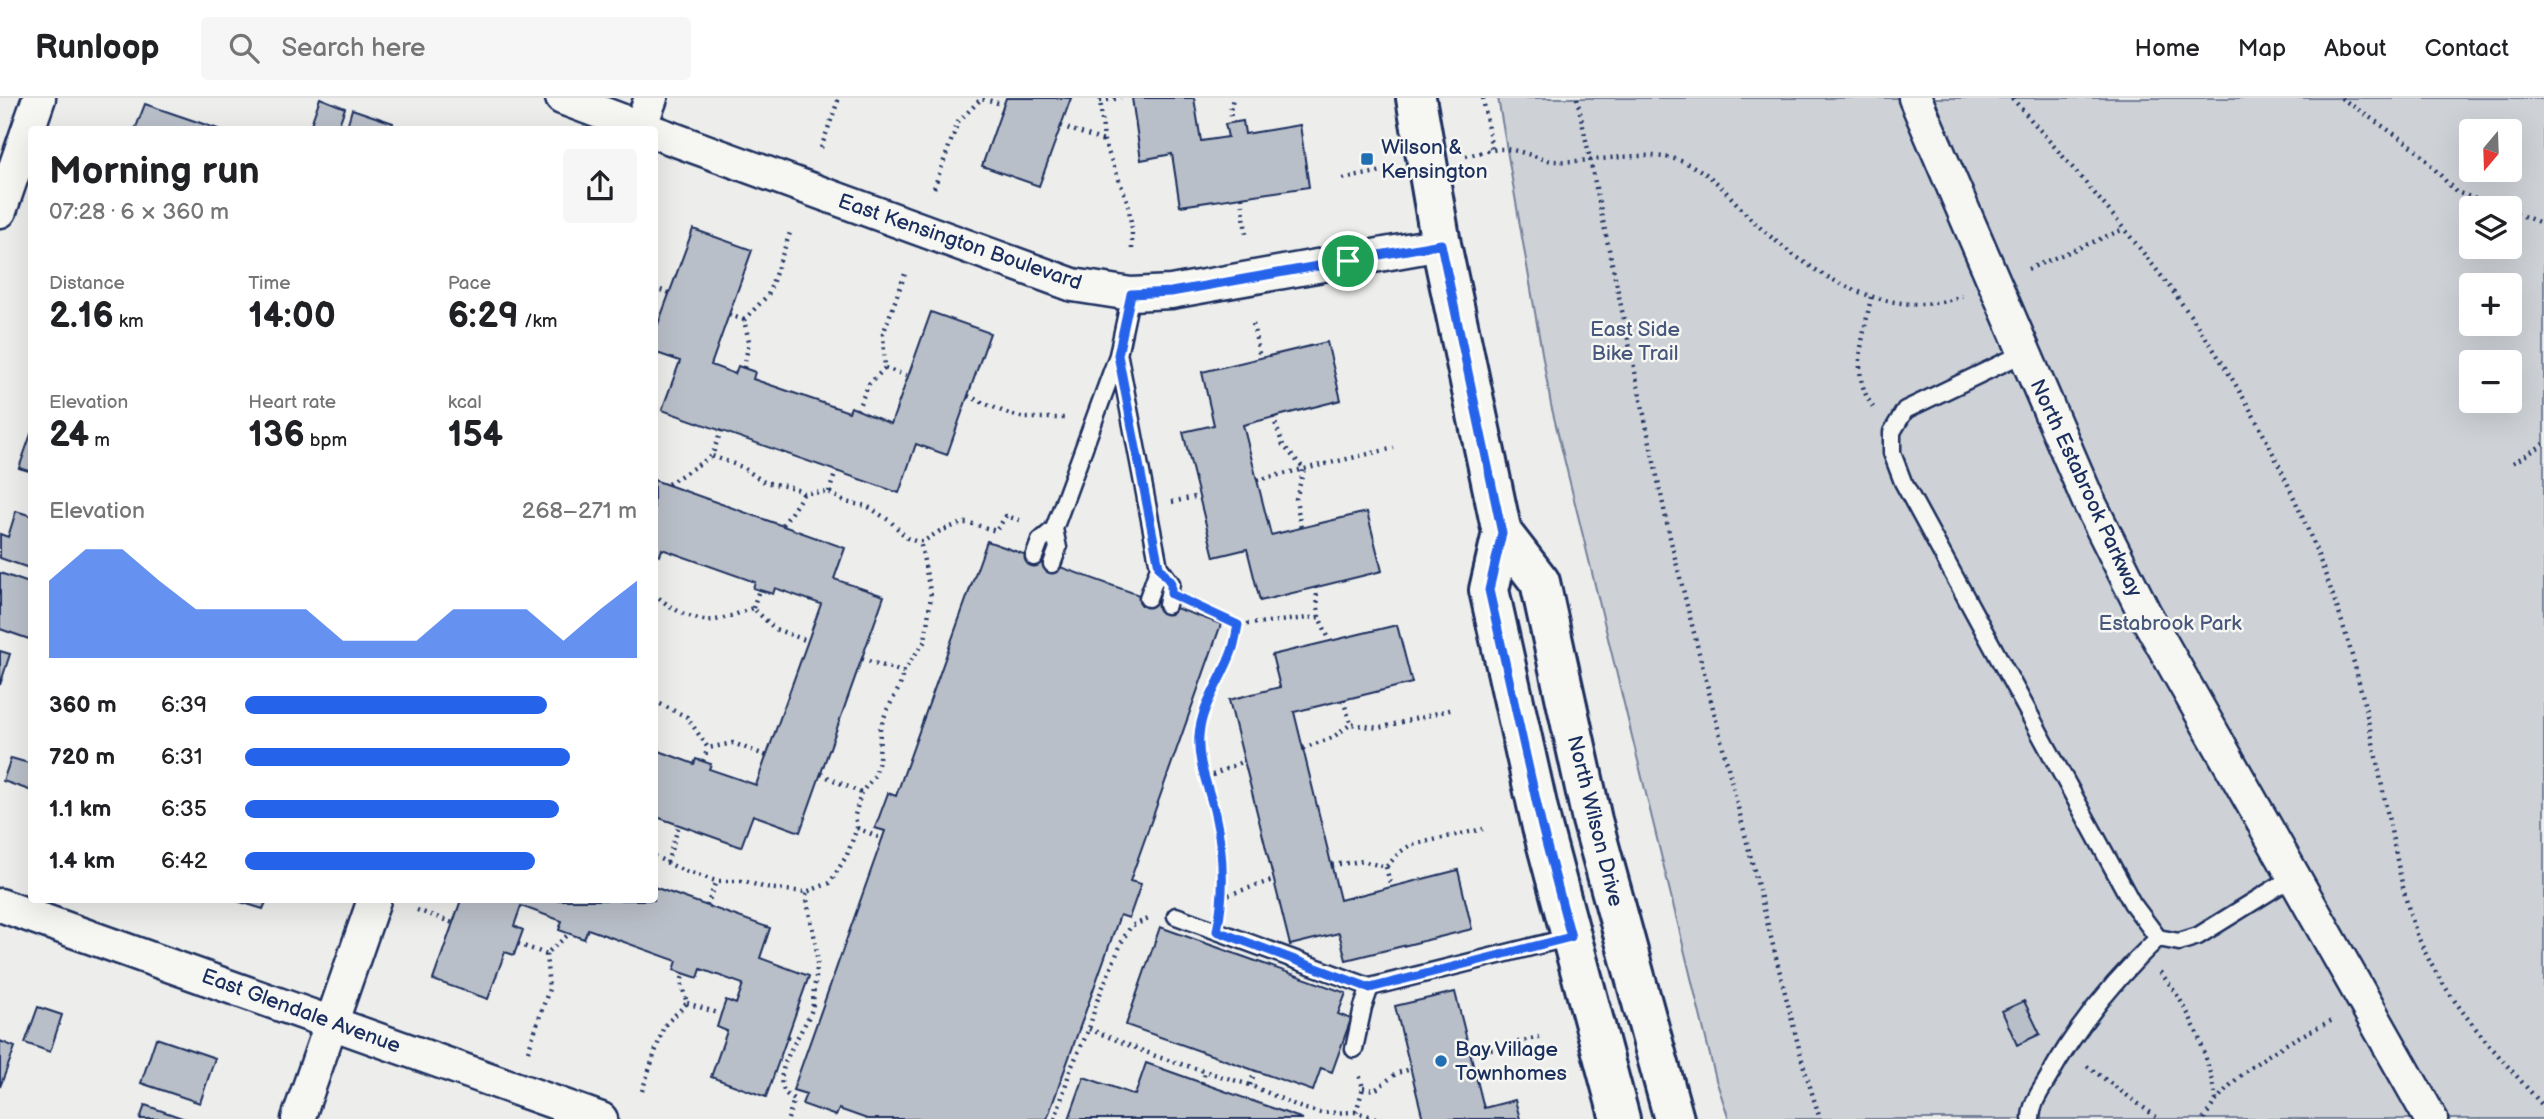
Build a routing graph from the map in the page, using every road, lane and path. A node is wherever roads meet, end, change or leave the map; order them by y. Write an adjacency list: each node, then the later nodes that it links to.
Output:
1 (39, 98): 16 (street)
2 (562, 98): 14 (street, East Kensington Boulevard)
3 (839, 98): 21 (path)
4 (1121, 98): 12 (path)
5 (1233, 98): 15 (path)
6 (1416, 98): 36 (street, North Wilson Drive)
7 (1483, 98): 22 (path)
8 (1577, 98): 24 (path)
9 (1915, 98): 39 (street, North Estabrook Parkway)
10 (2012, 98): 33 (path)
11 (2341, 98): 28 (path)
12 (1100, 99): 20 (path)
13 (1003, 105): 27 (path)
14 (646, 123)
15 (1232, 123)
16 (29, 126)
17 (1061, 126): 20 (path)
18 (658, 128): 42 (street, East Kensington Boulevard)
19 (28, 130): 30 (street)
20 (1104, 141): 37 (path)
21 (821, 148)
22 (1492, 151): 23 (path); 24 (path)
23 (1469, 155)
24 (1590, 160): 43 (path); 164 (path)
25 (1377, 172): 26 (path)
26 (1343, 179)
27 (934, 188)
28 (2468, 196)
29 (1242, 197): 35 (path)
30 (0, 211)
31 (2522, 216): 32 (path)
32 (2544, 224)
33 (2124, 229): 39 (path); 154 (path)
34 (791, 230): 45 (path)
35 (1246, 233)
36 (1441, 244): 42 (street, East Kensington Boulevard); 75 (street, North Wilson Drive)
37 (1132, 249)
38 (906, 271): 51 (path)
39 (1994, 283): 43 (path); 47 (street, North Estabrook Parkway)
40 (658, 289): 41 (path)
41 (670, 293)
42 (1131, 294): 48 (lane)
43 (1871, 297): 58 (path)
44 (729, 315): 45 (path)
45 (744, 320): 50 (path)
46 (1253, 324): 49 (path)
47 (2024, 352): 58 (lane); 112 (street, North Estabrook Parkway)
48 (1118, 355): 74 (lane); 79 (lane)
49 (1260, 358)
50 (744, 368)
51 (886, 368): 52 (path); 54 (path)
52 (908, 376)
53 (968, 396): 56 (path)
54 (857, 410)
55 (1273, 417): 63 (path)
56 (1071, 418)
57 (721, 430): 61 (path)
58 (1892, 432): 128 (lane)
59 (2544, 444): 62 (path)
60 (1394, 448): 63 (path)
61 (712, 456): 66 (path); 68 (path)
62 (2513, 463)
63 (1304, 469): 65 (path); 73 (path)
64 (835, 471): 67 (path)
65 (1257, 480)
66 (668, 484)
67 (829, 492): 68 (path); 76 (path)
68 (804, 493): 72 (path)
69 (1199, 496): 70 (path)
70 (1168, 503)
71 (1020, 519): 76 (path)
72 (783, 525)
73 (1301, 528)
74 (1054, 529): 77 (lane); 78 (lane)
75 (1502, 533): 127 (street, North Wilson Drive); 163 (street, North Wilson Drive)
76 (920, 541): 91 (path)
77 (1034, 558)
78 (1052, 564)
79 (1159, 567): 83 (lane); 84 (lane)
80 (1316, 587): 86 (path)
81 (759, 590): 85 (path)
82 (658, 596): 85 (path)
83 (1148, 598)
84 (1169, 599): 87 (path)
85 (753, 608): 88 (path)
86 (1319, 617): 87 (path); 89 (path)
87 (1238, 625): 102 (path)
88 (808, 641)
89 (1330, 641)
90 (862, 659): 91 (path)
91 (903, 672): 103 (path)
92 (1343, 701): 95 (path)
93 (658, 703): 96 (path)
94 (1453, 709): 95 (path)
95 (1352, 724): 97 (path)
96 (708, 748): 98 (path); 99 (path)
97 (1303, 748)
98 (766, 756)
99 (703, 761)
100 (1244, 761): 102 (path)
101 (821, 774): 103 (path)
102 (1206, 778): 117 (path)
103 (861, 793): 105 (path)
104 (679, 825): 109 (path)
105 (857, 828): 107 (path); 116 (path)
106 (1483, 829): 111 (path)
107 (883, 839)
108 (658, 858): 109 (path)
109 (667, 863): 114 (path)
110 (1332, 865): 111 (path)
111 (1386, 867): 115 (path)
112 (2293, 877): 128 (lane); 135 (street, North Estabrook Parkway)
113 (1273, 880): 117 (path)
114 (716, 881): 116 (path); 121 (path)
115 (1391, 887)
116 (806, 892): 141 (path)
117 (1222, 897): 120 (path)
118 (373, 903): 137 (street)
119 (0, 905): 137 (street, East Glendale Avenue)
120 (1210, 905)
121 (707, 906)
122 (417, 910): 125 (path)
123 (1158, 914): 138 (path)
124 (1176, 916): 133 (lane)
125 (453, 923)
126 (569, 934): 131 (path)
127 (1571, 937): 133 (lane); 162 (street, North Wilson Drive)
128 (2158, 938): 130 (lane)
129 (518, 944): 131 (path)
130 (2143, 952): 143 (lane); 153 (path)
131 (546, 954): 144 (path)
132 (684, 973): 134 (path)
133 (1370, 988): 142 (lane)
134 (688, 1003): 136 (path); 152 (path)
135 (2364, 1003): 153 (path); 168 (street, North Estabrook Parkway)
136 (721, 1014)
137 (331, 1022): 157 (street); 158 (street, East Glendale Avenue)
138 (1090, 1029): 148 (path); 160 (path)
139 (788, 1037): 141 (path)
140 (1539, 1037): 145 (path)
141 (794, 1040): 159 (path)
142 (1354, 1049): 151 (path)
143 (2065, 1050): 165 (lane); 166 (path)
144 (528, 1051)
145 (1470, 1054)
146 (1411, 1069): 151 (path)
147 (1255, 1071): 150 (path)
148 (1205, 1072): 149 (path); 150 (path)
149 (1202, 1083)
150 (1250, 1084): 156 (path)
151 (1363, 1088): 155 (path)
152 (642, 1091)
153 (2216, 1101): 167 (path)
154 (2544, 1107)
155 (1356, 1112): 156 (path); 161 (path)
156 (1320, 1116)
157 (298, 1119)
158 (601, 1119)
159 (788, 1119)
160 (1055, 1119)
161 (1379, 1119)
162 (1620, 1119)
163 (1674, 1119)
164 (1820, 1119)
165 (2031, 1119)
166 (2159, 1119)
167 (2204, 1119)
168 (2431, 1119)

